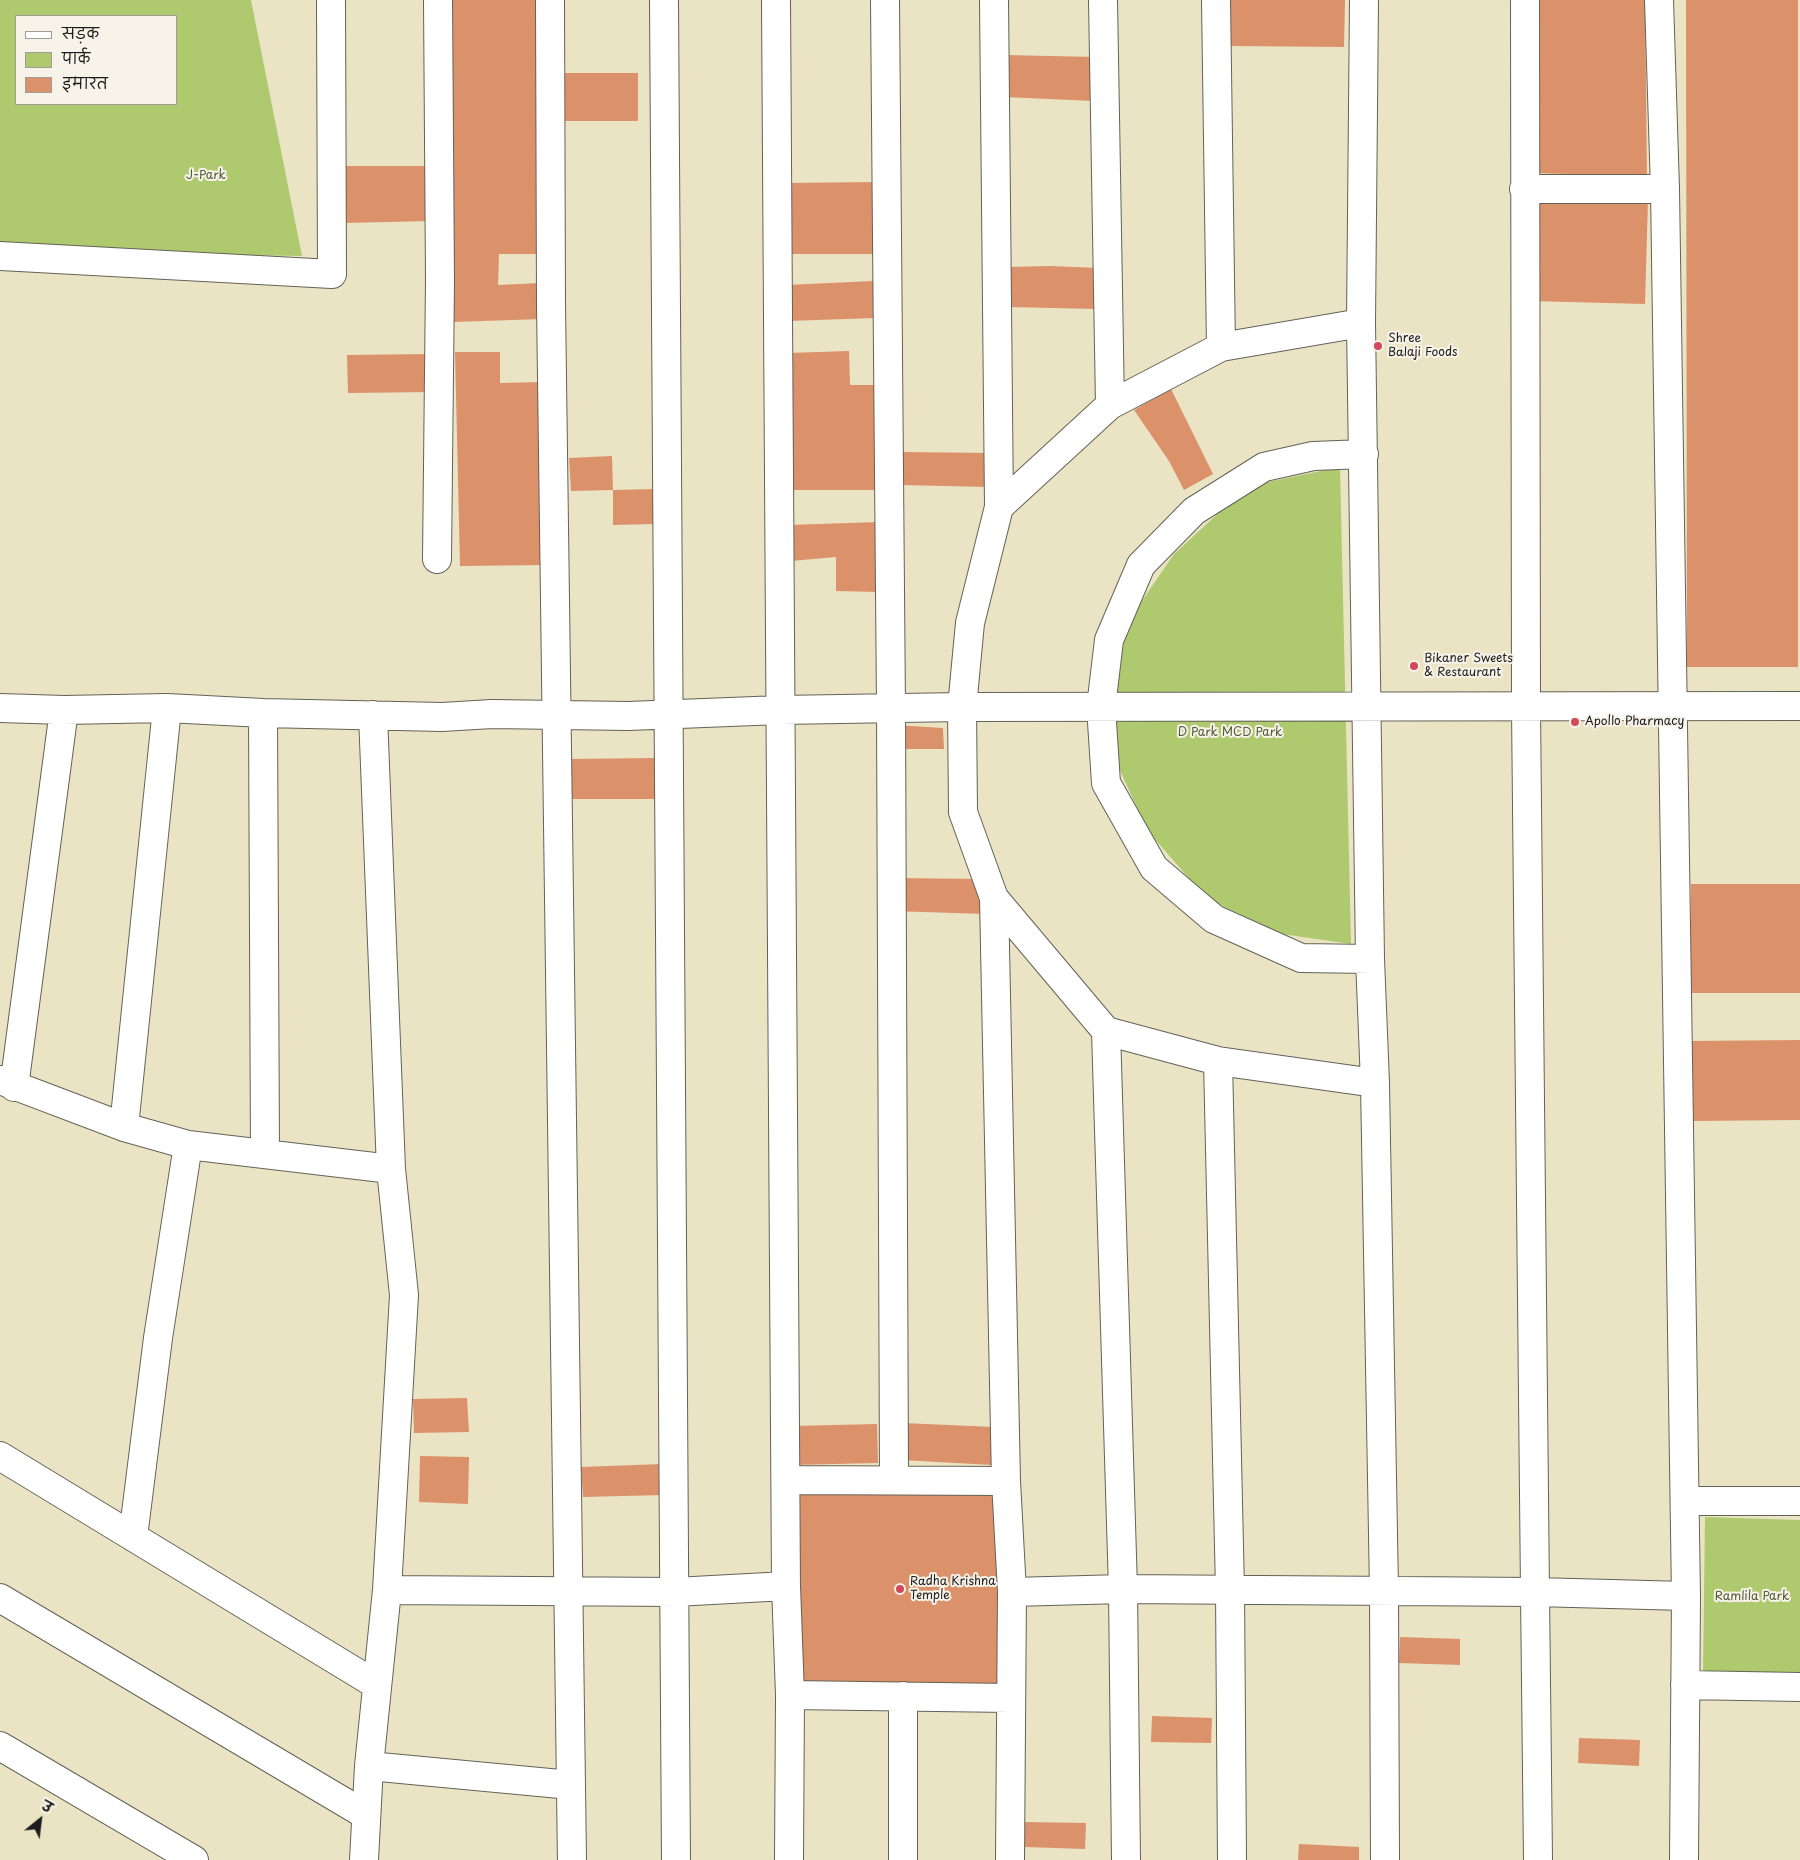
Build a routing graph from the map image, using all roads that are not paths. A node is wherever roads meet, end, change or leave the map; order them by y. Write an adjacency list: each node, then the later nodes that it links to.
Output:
1 (332, 0): 15 (street)
2 (438, 0): 21 (street)
3 (550, 0): 36 (street)
4 (664, 0): 34 (street)
5 (776, 0): 32 (street)
6 (885, 0): 24 (street)
7 (994, 0): 20 (street)
8 (1102, 0): 18 (street)
9 (1216, 0): 17 (street)
10 (1364, 0): 16 (street)
11 (1525, 0): 13 (street)
12 (1659, 0): 14 (street)
13 (1524, 189): 14 (street); 29 (street)
14 (1665, 189): 30 (street)
15 (0, 256)
16 (1361, 323): 17 (street); 19 (street)
17 (1221, 347): 18 (street)
18 (1110, 405): 20 (street)
19 (1364, 454): 25 (street); 28 (street)
20 (999, 507): 22 (street)
21 (437, 559)
22 (962, 706): 24 (street); 25 (street); 37 (street)
23 (1800, 706): 30 (street)
24 (891, 707): 32 (street); 49 (street)
25 (1101, 707): 28 (street); 38 (street)
26 (0, 708): 31 (street)
27 (168, 708): 31 (street); 33 (street); 43 (street)
28 (1366, 708): 29 (street); 38 (street)
29 (1526, 708): 30 (street); 62 (street)
30 (1673, 708): 51 (street)
31 (64, 710): 42 (street)
32 (780, 710): 34 (street); 48 (street)
33 (263, 713): 35 (street); 45 (street)
34 (667, 714): 36 (street); 60 (street)
35 (373, 715): 36 (street); 46 (street)
36 (557, 716): 58 (street)
37 (994, 898): 39 (street); 50 (street)
38 (1370, 959): 41 (street)
39 (1106, 1031): 40 (street); 55 (street)
40 (1218, 1062): 41 (street); 57 (street)
41 (1375, 1083): 59 (street)
42 (7, 1084): 43 (street)
43 (124, 1127): 44 (street)
44 (188, 1145): 45 (street); 53 (street)
45 (265, 1154): 46 (street)
46 (391, 1169): 56 (street)
47 (0, 1456): 53 (street)
48 (786, 1480): 49 (street); 54 (street)
49 (894, 1480): 50 (street)
50 (1006, 1481): 61 (street)
51 (1685, 1501): 52 (street); 63 (street)
52 (1800, 1501)
53 (134, 1537): 65 (street)
54 (786, 1586): 60 (street); 68 (street)
55 (1124, 1589): 57 (street); 61 (street); 82 (street)
56 (387, 1590): 58 (street); 65 (street)
57 (1230, 1590): 59 (street); 83 (street)
58 (566, 1591): 60 (street); 73 (street)
59 (1384, 1591): 62 (street); 84 (street)
60 (675, 1592): 78 (street)
61 (1012, 1592): 70 (street)
62 (1535, 1592): 63 (street); 85 (street)
63 (1686, 1596): 66 (street)
64 (0, 1598): 74 (street)
65 (377, 1685): 72 (street)
66 (1684, 1685): 67 (street); 86 (street)
67 (1800, 1687)
68 (790, 1695): 69 (street); 79 (street)
69 (903, 1696): 70 (street); 80 (street)
70 (1010, 1698): 81 (street)
71 (0, 1746): 75 (street)
72 (369, 1766): 73 (street); 74 (street)
73 (571, 1785): 77 (street)
74 (366, 1815): 76 (street)
75 (194, 1860)
76 (364, 1860)
77 (572, 1860)
78 (676, 1860)
79 (789, 1860)
80 (903, 1860)
81 (1010, 1860)
82 (1126, 1860)
83 (1232, 1860)
84 (1385, 1860)
85 (1538, 1860)
86 (1684, 1860)

